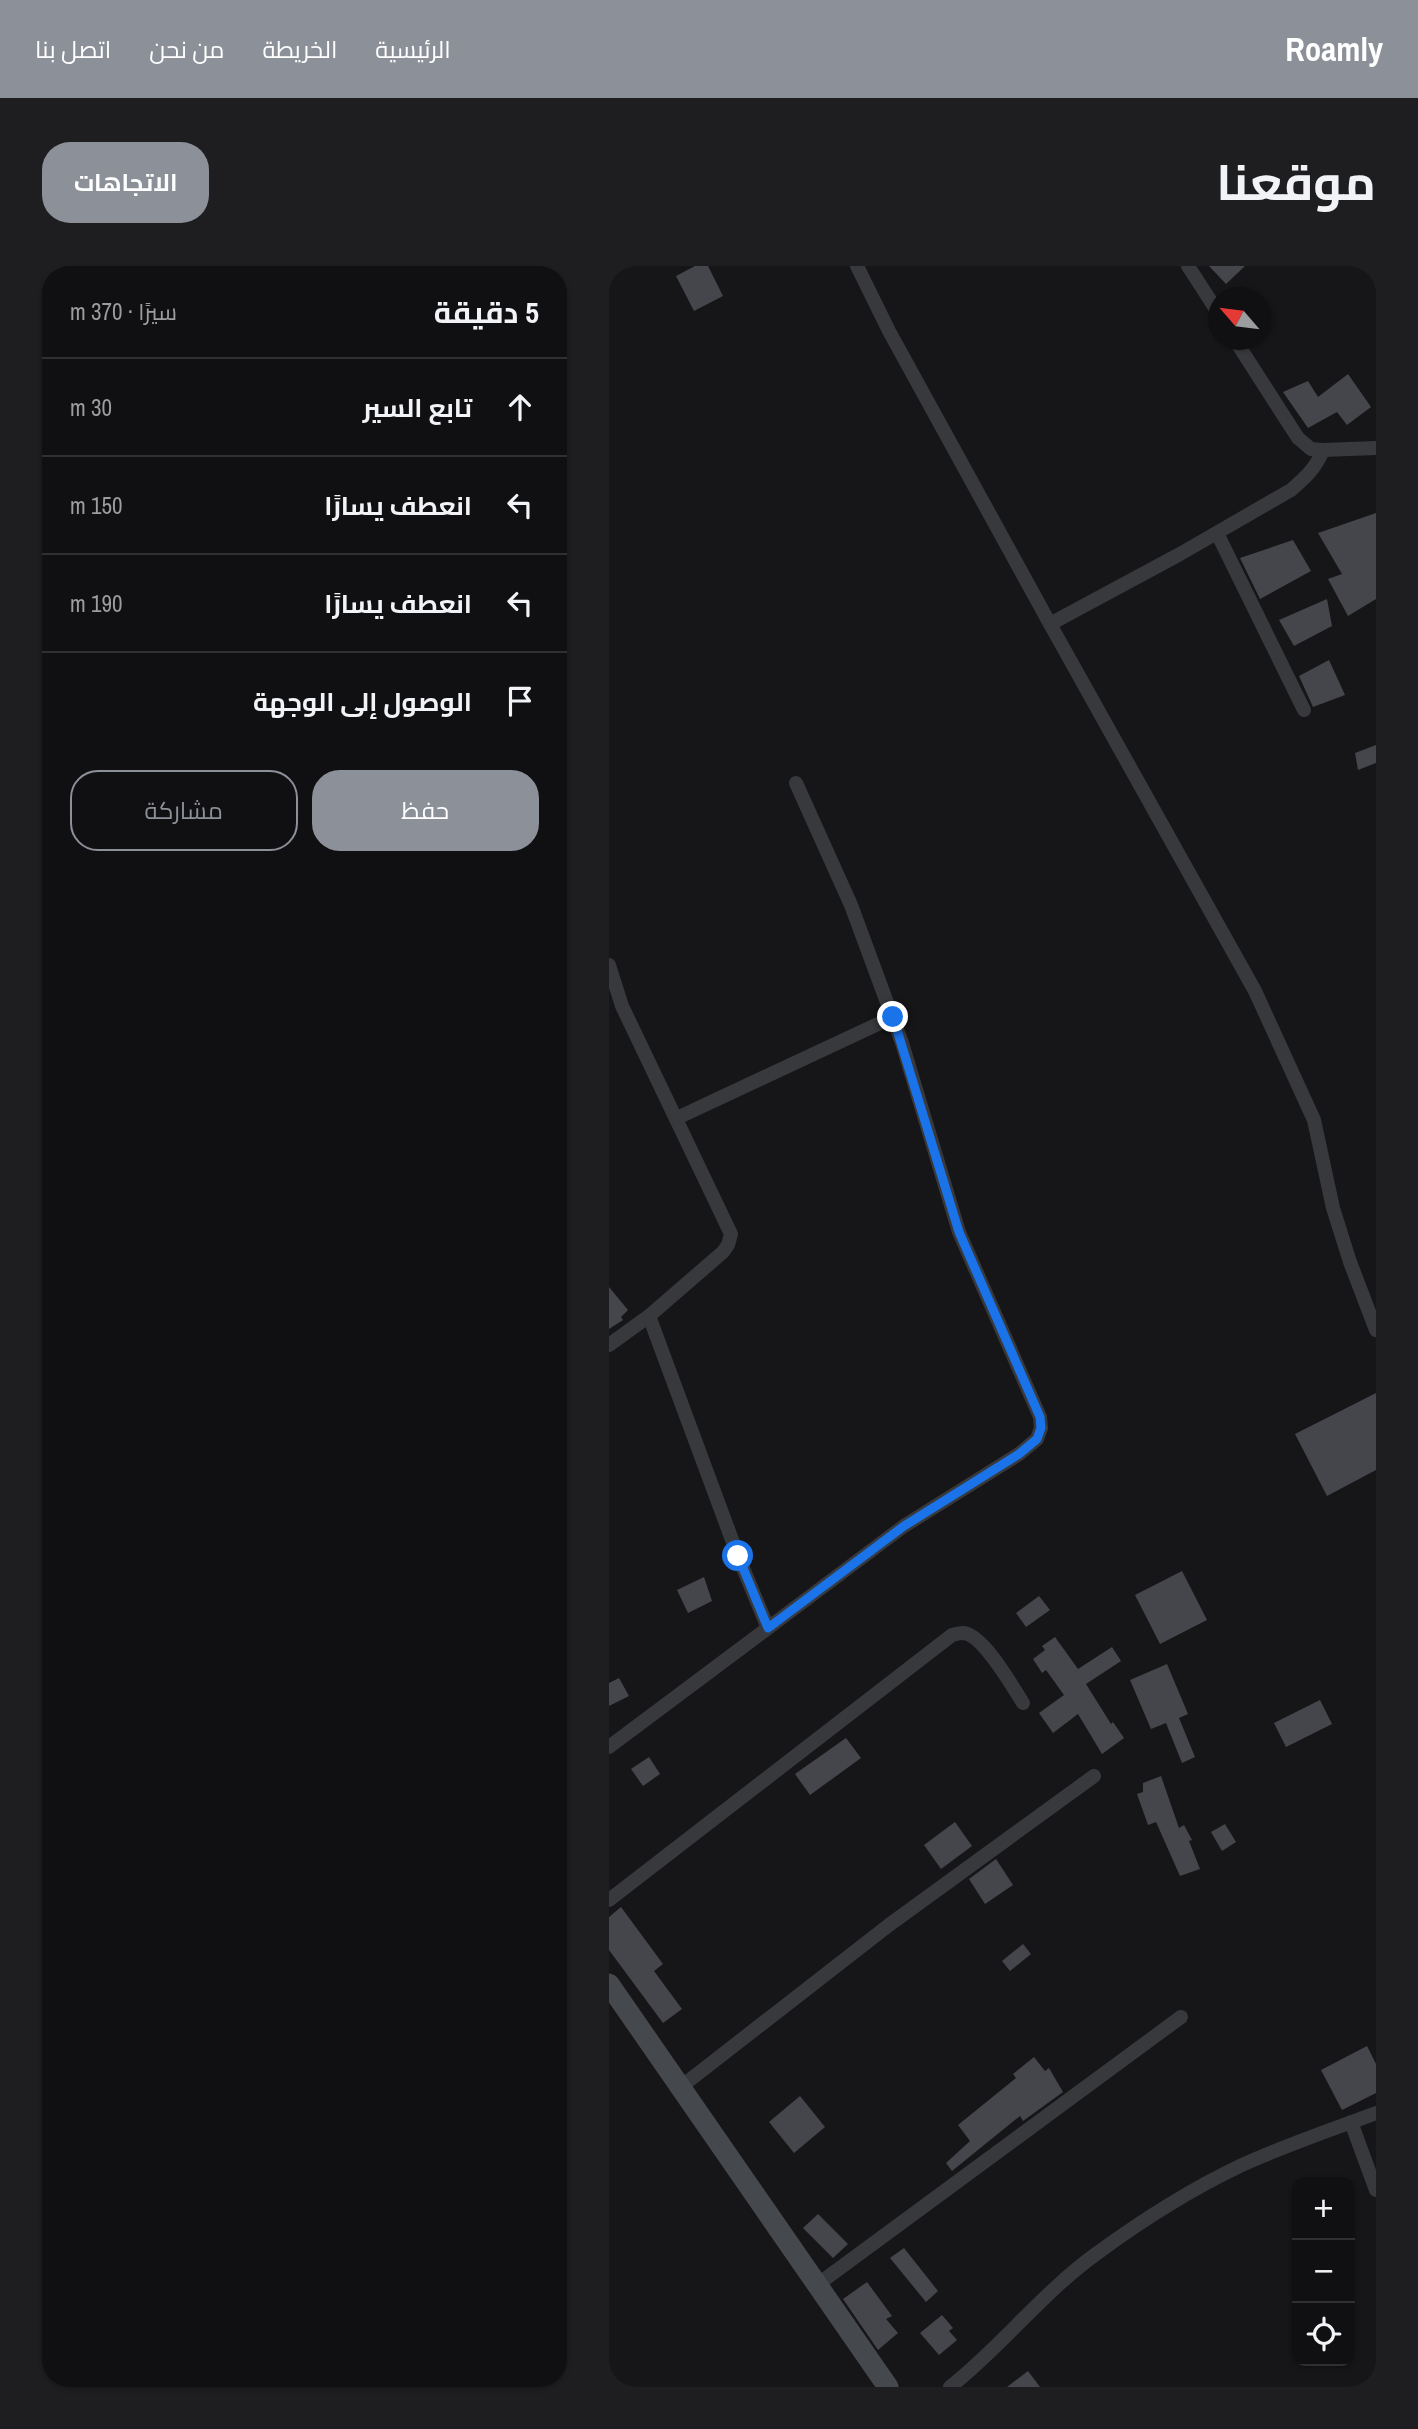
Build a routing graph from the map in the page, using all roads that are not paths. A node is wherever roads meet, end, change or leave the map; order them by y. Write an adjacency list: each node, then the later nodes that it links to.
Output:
1 (857, 266): 8 (street)
2 (1188, 266): 3 (street)
3 (1208, 297)
4 (1241, 350): 6 (street)
5 (1376, 448): 6 (street)
6 (1323, 450): 7 (street)
7 (1216, 533): 8 (street); 9 (street)
8 (1050, 624): 16 (street)
9 (1304, 710)
10 (796, 783): 13 (street)
11 (609, 965): 12 (street)
12 (616, 1009): 14 (street)
13 (893, 1017): 14 (street); 18 (street)
14 (677, 1118): 15 (street)
15 (649, 1315): 17 (street); 18 (street)
16 (1376, 1330)
17 (609, 1345)
18 (768, 1628): 20 (street)
19 (1023, 1703): 22 (street)
20 (609, 1747)
21 (1094, 1776): 25 (street)
22 (609, 1900)
23 (609, 1984): 25 (street)
24 (1181, 2017): 29 (street)
25 (682, 2086): 29 (street)
26 (1376, 2112): 27 (street)
27 (1351, 2122): 28 (street); 31 (street)
28 (1376, 2190)
29 (817, 2285): 30 (street)
30 (887, 2387)
31 (950, 2387)

